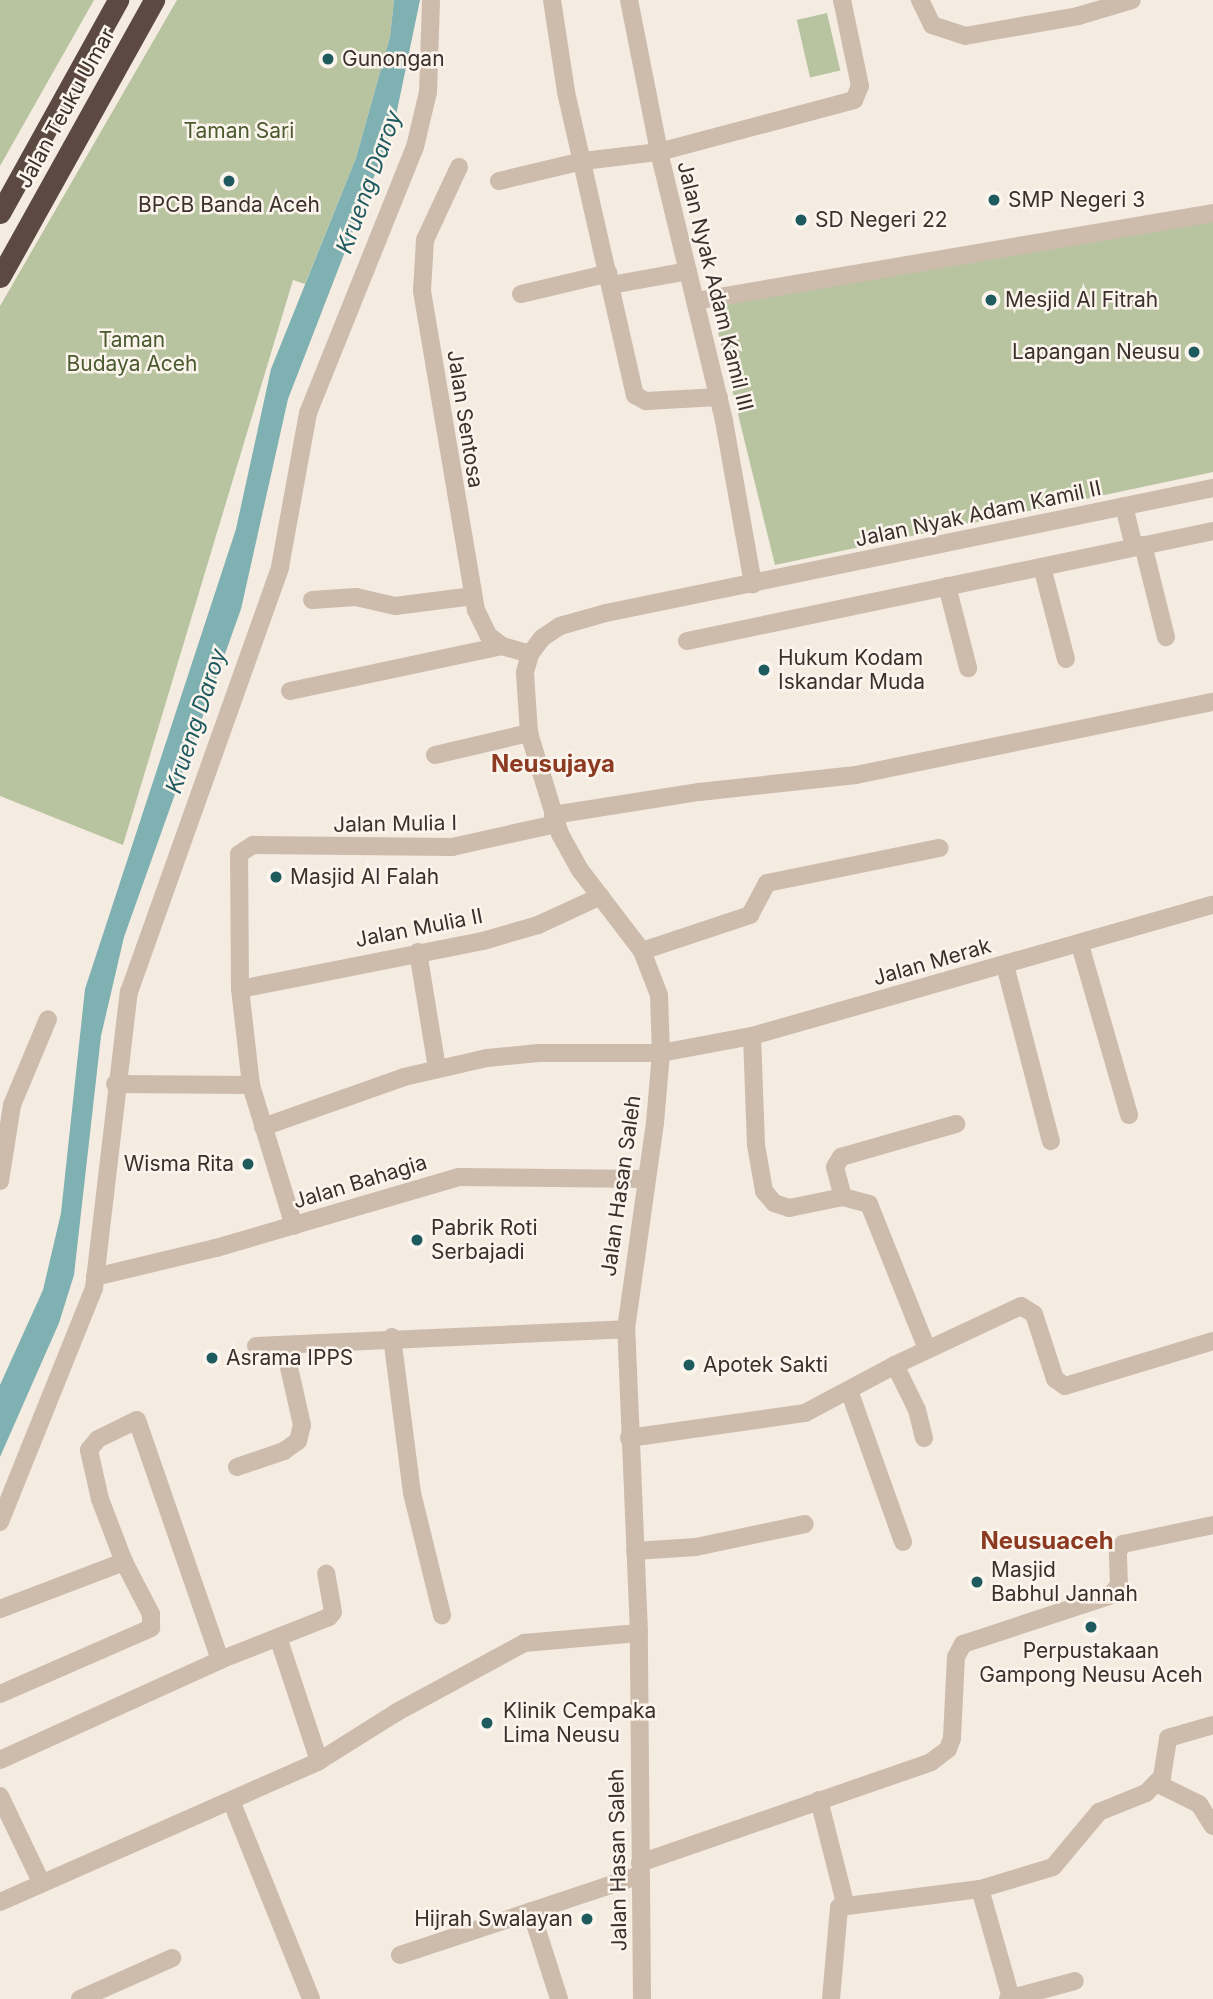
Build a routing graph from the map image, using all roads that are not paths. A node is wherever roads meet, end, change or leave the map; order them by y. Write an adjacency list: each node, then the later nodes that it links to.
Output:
1 (118, 0): 13 (highway, Jalan Teuku Umar)
2 (154, 0): 16 (highway, Jalan Teuku Umar)
3 (431, 0): 53 (street)
4 (552, 0): 10 (street)
5 (629, 0): 9 (street, Jalan Nyak Adam Kamil III)
6 (842, 0): 9 (street)
7 (920, 0): 8 (street)
8 (1132, 0)
9 (659, 152): 10 (street); 15 (street, Jalan Nyak Adam Kamil III)
10 (583, 161): 12 (street); 17 (street)
11 (459, 167): 28 (street, Jalan Sentosa)
12 (499, 181)
13 (2, 207)
14 (1213, 213): 19 (street)
15 (688, 271): 17 (street); 19 (street, Jalan Nyak Adam Kamil III)
16 (0, 277)
17 (610, 279): 18 (street); 20 (street)
18 (521, 294)
19 (695, 301): 20 (street, Jalan Nyak Adam Kamil III)
20 (719, 397): 26 (street, Jalan Nyak Adam Kamil III)
21 (1213, 488): 22 (street, Jalan Nyak Adam Kamil II)
22 (1124, 506): 24 (street); 26 (street, Jalan Nyak Adam Kamil II)
23 (1213, 531): 24 (street)
24 (1139, 546): 25 (street); 30 (street)
25 (1042, 567): 27 (street); 34 (street)
26 (753, 584): 33 (street)
27 (947, 586): 31 (street); 35 (street)
28 (473, 596): 29 (street); 32 (street, Jalan Sentosa)
29 (313, 600)
30 (1166, 637)
31 (687, 642)
32 (502, 646): 33 (street); 36 (street)
33 (530, 654): 38 (street, Jalan Hasan Saleh)
34 (1066, 659)
35 (968, 668)
36 (290, 691)
37 (1213, 702): 40 (street, Jalan Mulia I)
38 (529, 733): 39 (street); 40 (street, Jalan Hasan Saleh)
39 (435, 755)
40 (554, 820): 42 (street, Jalan Hasan Saleh); 48 (street, Jalan Mulia I)
41 (939, 848): 45 (street)
42 (601, 896): 45 (street, Jalan Hasan Saleh); 46 (street, Jalan Mulia II)
43 (1213, 905): 44 (street, Jalan Merak)
44 (1080, 945): 47 (street, Jalan Merak); 55 (street)
45 (642, 951): 51 (street, Jalan Hasan Saleh)
46 (418, 952): 48 (street, Jalan Mulia II); 52 (street)
47 (1006, 965): 50 (street, Jalan Merak); 58 (street)
48 (240, 989): 54 (street)
49 (48, 1019): 60 (street)
50 (752, 1036): 51 (street, Jalan Merak); 61 (street)
51 (661, 1053): 52 (street, Jalan Merak); 59 (street, Jalan Hasan Saleh)
52 (437, 1068): 57 (street, Jalan Merak)
53 (115, 1083): 54 (street); 63 (street)
54 (251, 1085): 57 (street)
55 (1129, 1115)
56 (956, 1124): 61 (street)
57 (263, 1127): 62 (street)
58 (1051, 1142)
59 (644, 1179): 62 (street, Jalan Bahagia); 64 (street, Jalan Hasan Saleh)
60 (0, 1181)
61 (843, 1197): 69 (street)
62 (294, 1226): 63 (street, Jalan Bahagia)
63 (96, 1277): 75 (street)
64 (626, 1329): 65 (street); 72 (street, Jalan Hasan Saleh)
65 (392, 1338): 67 (street); 83 (street)
66 (1213, 1341): 69 (street)
67 (284, 1345): 68 (street); 74 (street)
68 (256, 1346)
69 (928, 1349): 70 (street)
70 (895, 1365): 71 (street); 73 (street)
71 (850, 1392): 72 (street); 78 (street)
72 (629, 1438): 79 (street, Jalan Hasan Saleh)
73 (924, 1438)
74 (237, 1467)
75 (0, 1522)
76 (806, 1524): 79 (street)
77 (1213, 1525): 93 (street)
78 (903, 1542)
79 (635, 1551): 84 (street, Jalan Hasan Saleh)
80 (124, 1562): 82 (street); 86 (street); 87 (street)
81 (326, 1574): 85 (street)
82 (0, 1609)
83 (442, 1615)
84 (639, 1633): 90 (street); 96 (street, Jalan Hasan Saleh)
85 (279, 1640): 86 (street); 90 (street)
86 (220, 1660): 89 (street)
87 (0, 1694)
88 (1213, 1725): 91 (street)
89 (0, 1760)
90 (319, 1761): 94 (street)
91 (1156, 1783): 95 (street); 98 (street)
92 (0, 1796): 97 (street)
93 (818, 1800): 96 (street); 100 (street)
94 (232, 1803): 97 (street); 107 (street)
95 (1213, 1826)
96 (640, 1869): 101 (street); 109 (street, Jalan Hasan Saleh)
97 (41, 1882): 99 (street)
98 (980, 1889): 100 (street); 105 (street)
99 (0, 1902)
100 (845, 1903): 110 (street)
101 (531, 1911): 102 (street); 108 (street)
102 (400, 1955)
103 (172, 1958): 106 (street)
104 (1075, 1982): 105 (street)
105 (1009, 1998)
106 (80, 1999)
107 (311, 1999)
108 (559, 1999)
109 (642, 1999)
110 (831, 1999)

